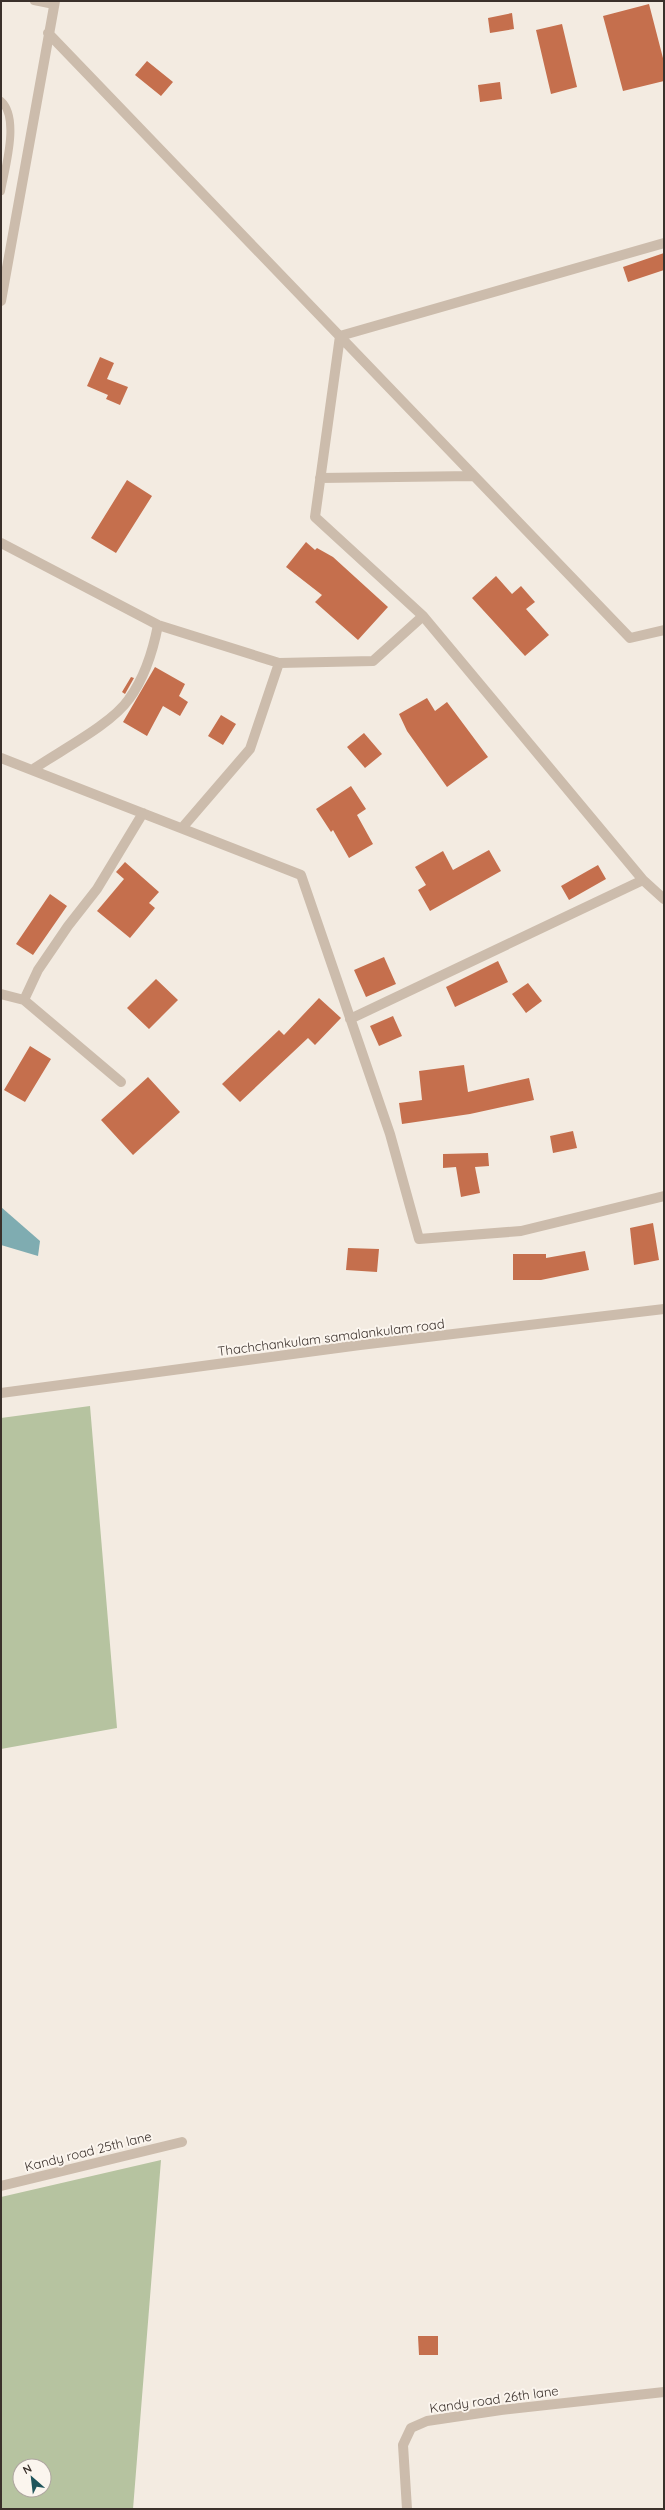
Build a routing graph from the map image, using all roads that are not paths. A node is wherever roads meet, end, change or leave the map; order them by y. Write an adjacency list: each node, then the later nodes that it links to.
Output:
1 (34, 1): 2 (lane)
2 (55, 3): 3 (street)
3 (48, 33): 7 (street); 8 (street)
4 (1, 101): 5 (lane)
5 (1, 190)
6 (664, 243): 8 (street)
7 (1, 301)
8 (340, 336): 9 (street); 10 (street)
9 (474, 476): 10 (street); 14 (street)
10 (320, 478): 12 (street)
11 (1, 543): 13 (street)
12 (423, 616): 15 (street); 20 (street)
13 (158, 625): 15 (street); 17 (street)
14 (664, 630)
15 (279, 663): 19 (street)
16 (1, 758): 17 (street)
17 (32, 770): 18 (street)
18 (143, 813): 19 (street); 23 (street)
19 (182, 828): 24 (street)
20 (643, 880): 21 (street); 24 (street)
21 (664, 899)
22 (1, 994): 23 (street)
23 (24, 1000): 25 (street)
24 (350, 1019): 26 (street)
25 (120, 1082)
26 (664, 1196)
27 (664, 1309): 28 (street, Thachchankulam samalankulam road)
28 (1, 1393)
29 (182, 2142): 30 (street, Kandy road 25th lane)
30 (1, 2186)
31 (664, 2392): 32 (street, Kandy road 26th lane)
32 (407, 2509)

